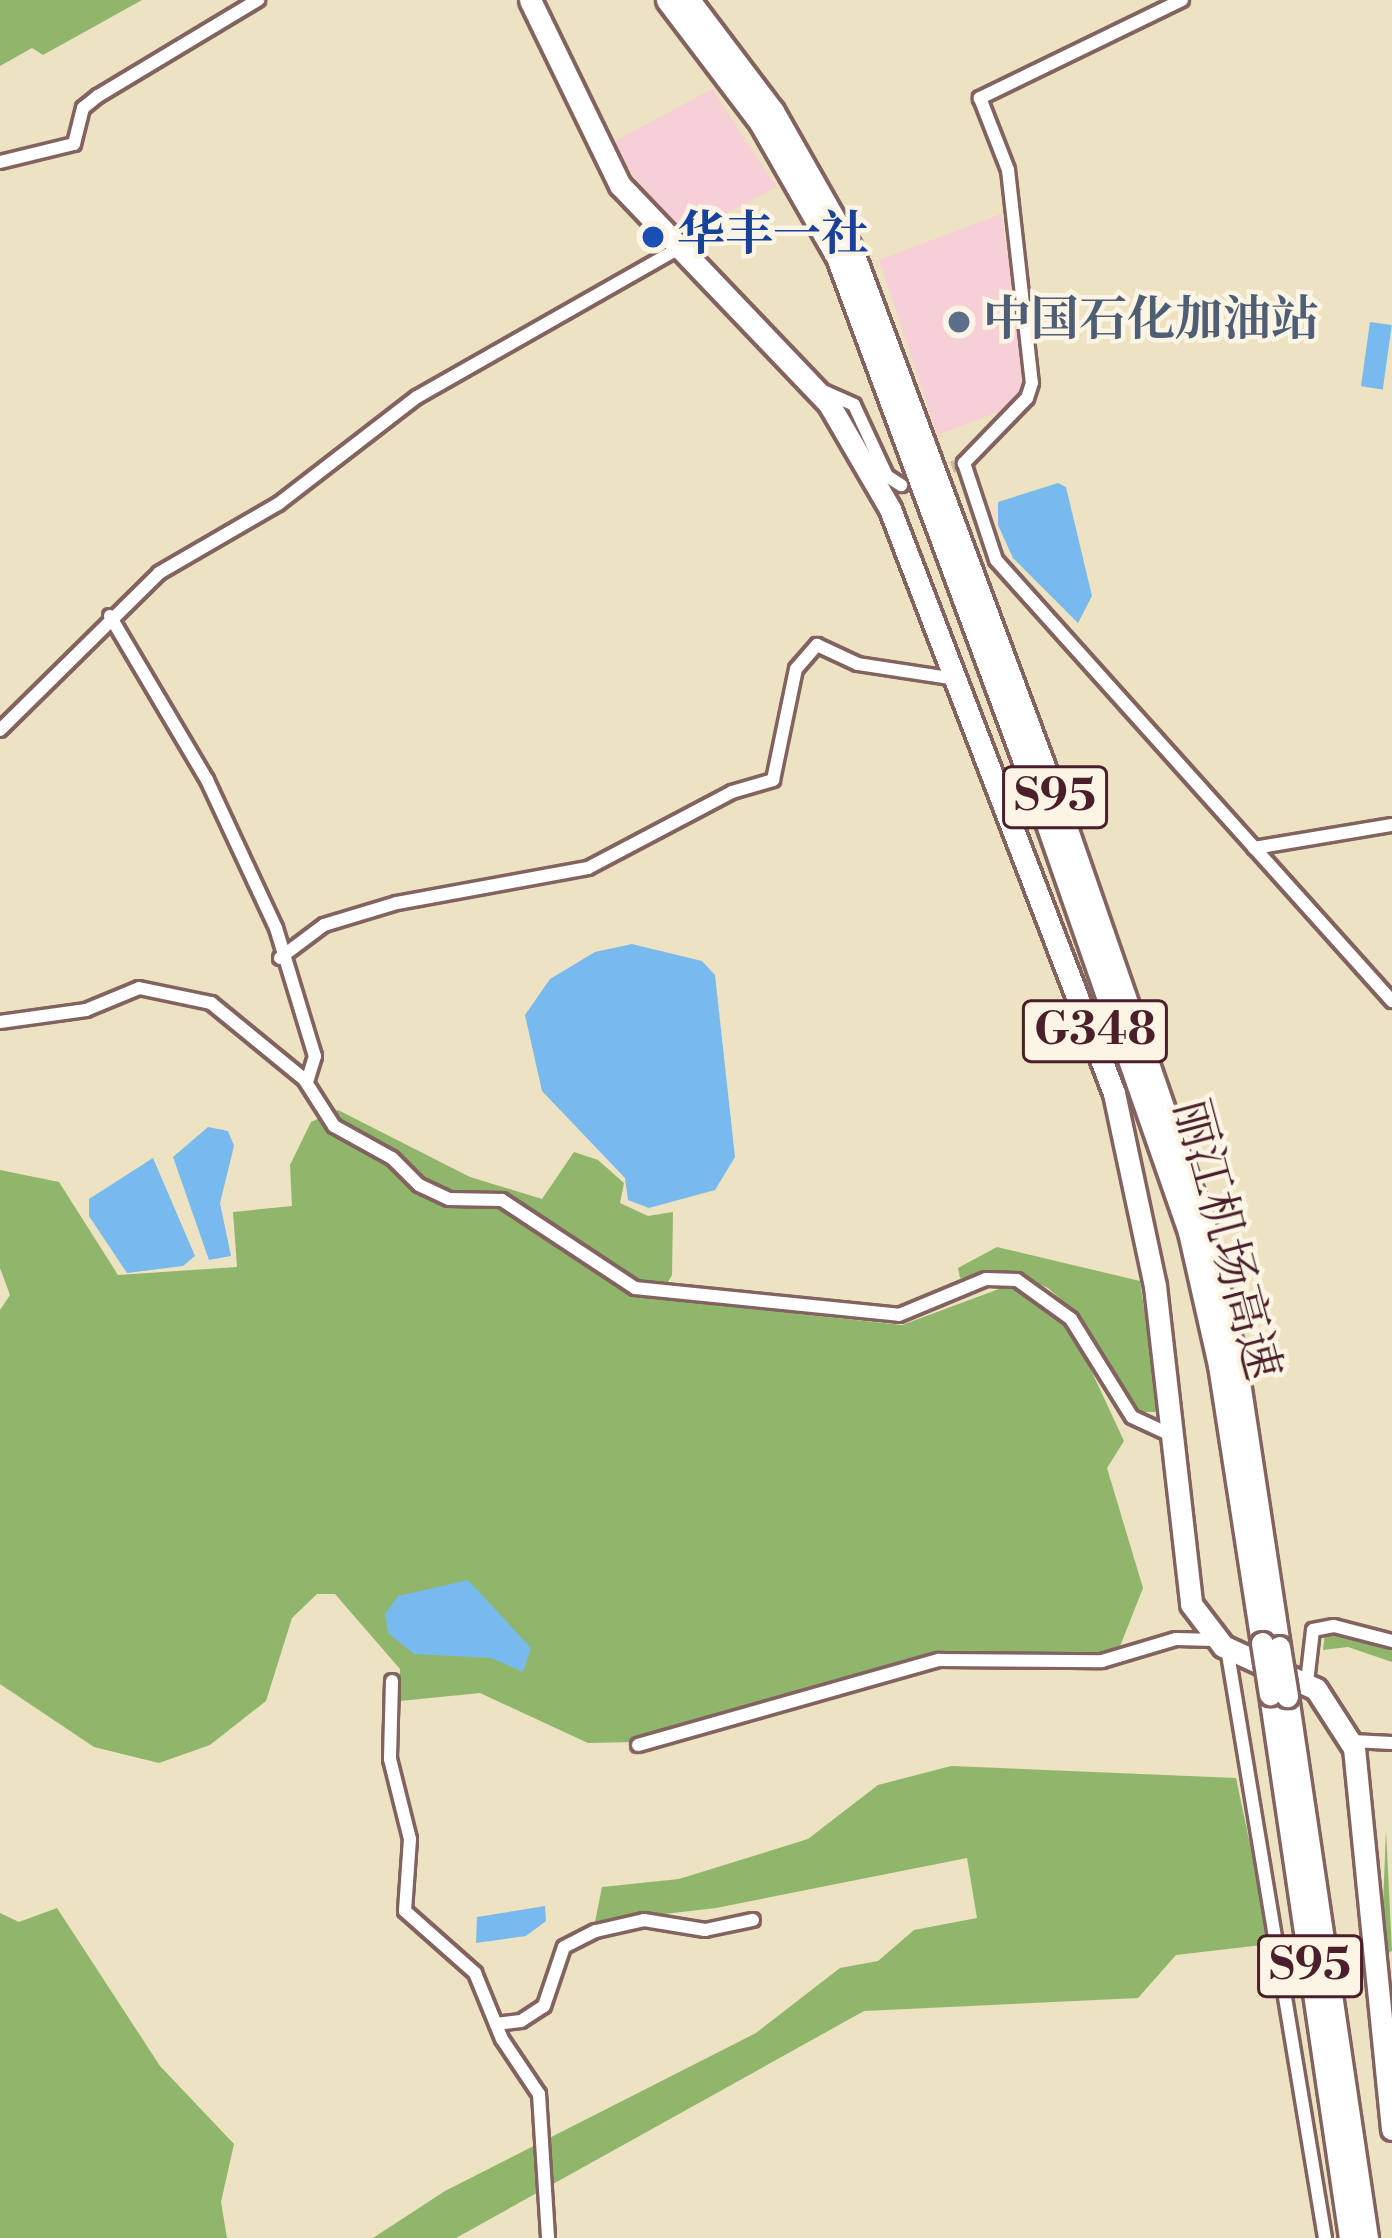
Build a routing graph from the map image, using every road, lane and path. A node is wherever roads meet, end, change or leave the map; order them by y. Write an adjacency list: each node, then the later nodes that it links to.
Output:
1 (258, 0): 6 (street)
2 (668, 0): 22 (highway, 丽江机场高速 / S95)
3 (689, 0): 22 (highway, 丽江机场高速 / S95)
4 (1182, 0): 14 (street)
5 (526, 2): 7 (highway, G348)
6 (0, 162)
7 (677, 249): 8 (highway, G348); 10 (street)
8 (818, 389): 9 (street); 11 (highway, G348)
9 (901, 485)
10 (110, 616): 12 (street); 15 (street)
11 (957, 680): 15 (street); 19 (highway, G348)
12 (0, 730)
13 (1392, 825): 14 (street)
14 (1255, 848): 16 (street)
15 (280, 958): 18 (street)
16 (1392, 1001)
17 (0, 1022): 18 (street)
18 (307, 1082): 19 (street)
19 (1171, 1435): 21 (highway, G348)
20 (1392, 1641): 24 (street)
21 (1221, 1644): 24 (highway); 28 (street); 33 (street)
22 (1271, 1645): 25 (highway, 丽江机场高速 / S95, bridge)
23 (392, 1681): 30 (street)
24 (1306, 1682): 26 (highway)
25 (1278, 1695): 34 (highway, 丽江机场高速 / S95); 35 (highway, 丽江机场高速 / S95)
26 (1352, 1741): 27 (street); 31 (highway)
27 (1392, 1743)
28 (638, 1745)
29 (753, 1921): 30 (street)
30 (496, 2024): 32 (street)
31 (1392, 2128)
32 (548, 2238)
33 (1325, 2238)
34 (1350, 2238)
35 (1367, 2238)

